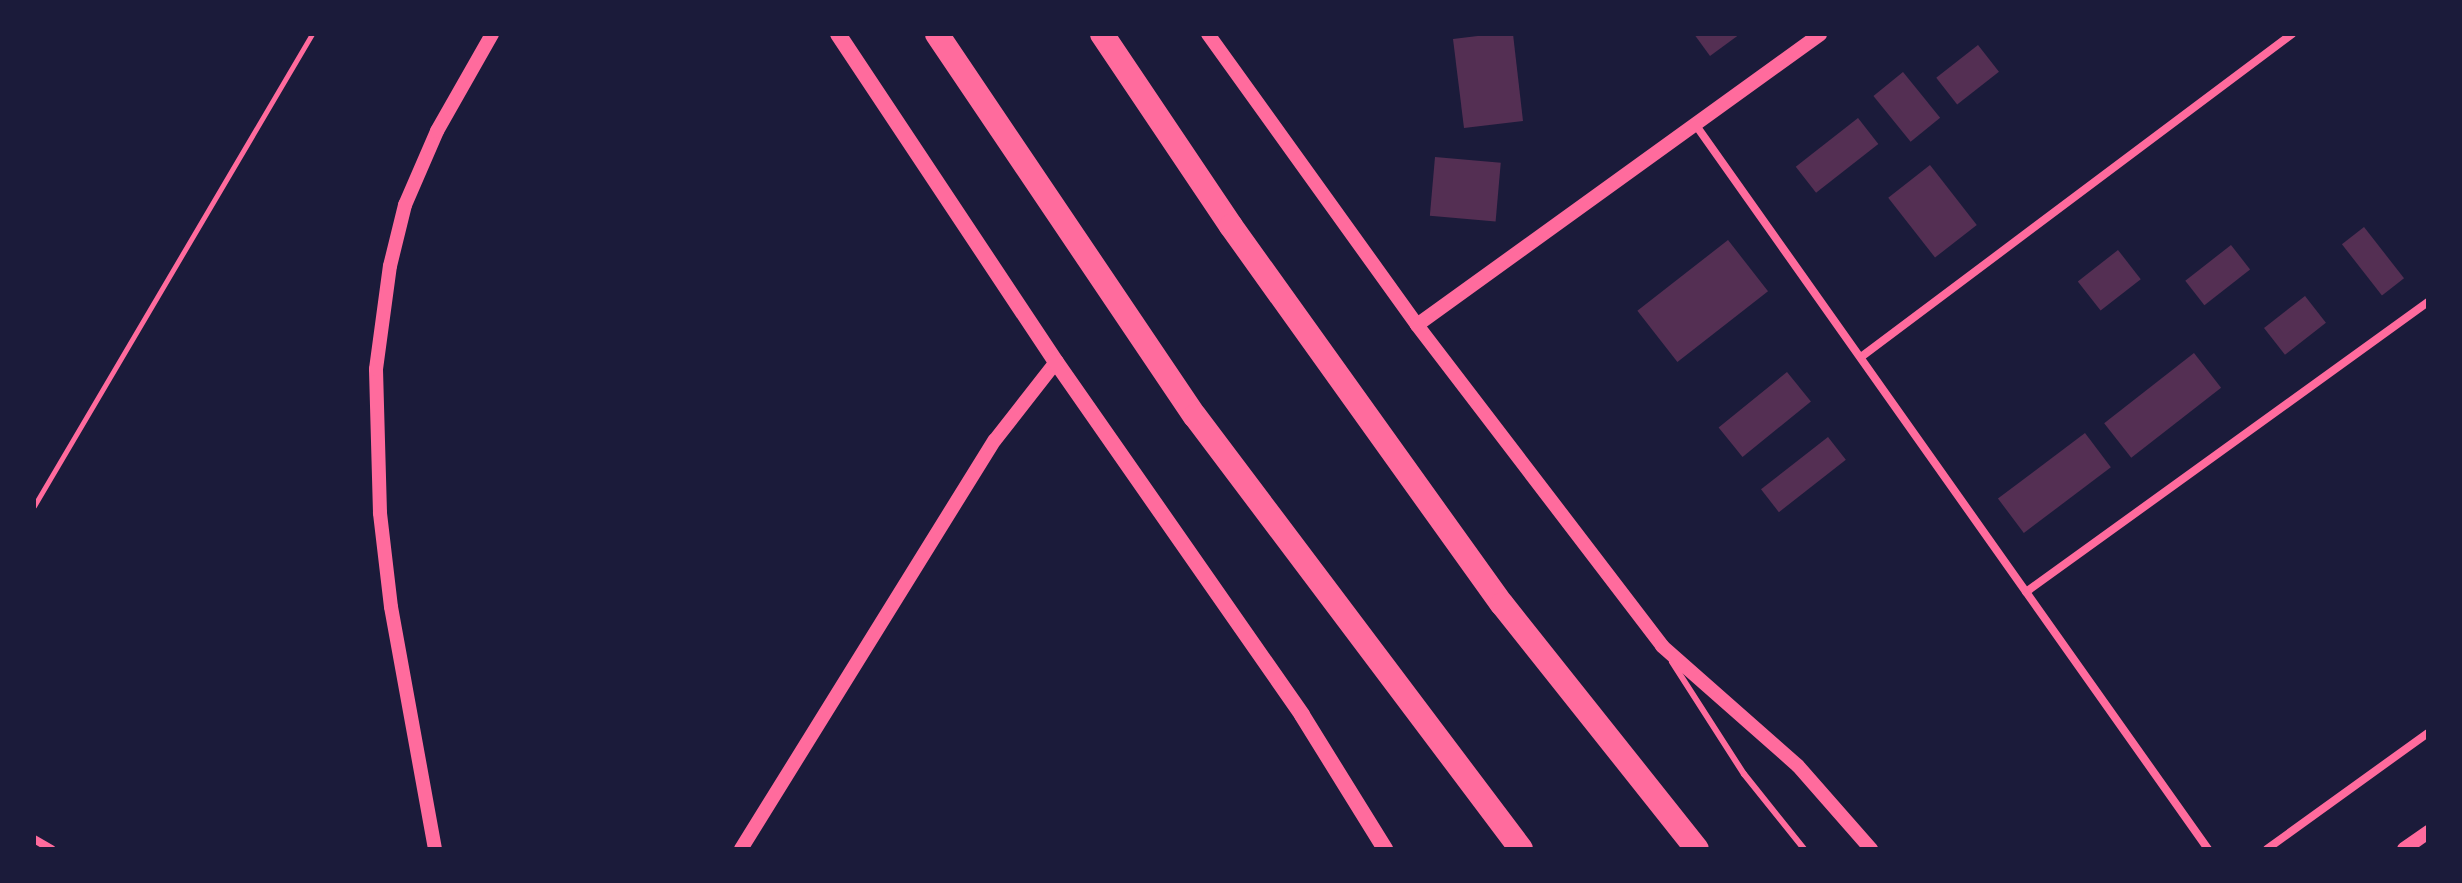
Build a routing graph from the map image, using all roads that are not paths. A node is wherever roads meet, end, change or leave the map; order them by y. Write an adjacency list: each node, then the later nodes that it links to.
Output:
1 (492, 34): 19 (street)
2 (838, 34): 12 (main road)
3 (937, 34): 22 (highway)
4 (1102, 34): 23 (highway)
5 (1820, 34): 8 (street)
6 (2292, 34): 11 (street)
7 (1214, 37): 10 (street)
8 (1695, 124): 10 (street); 11 (street)
9 (2428, 302): 13 (street)
10 (1417, 325): 14 (street)
11 (1861, 357): 13 (street)
12 (1056, 362): 20 (street); 21 (main road)
13 (2026, 592): 26 (street)
14 (1662, 646): 24 (lane); 25 (street)
15 (2428, 733): 27 (street)
16 (2428, 832): 28 (street)
17 (34, 839): 18 (street)
18 (51, 849)
19 (435, 849)
20 (741, 849)
21 (1385, 849)
22 (1521, 849)
23 (1697, 849)
24 (1804, 849)
25 (1871, 849)
26 (2208, 849)
27 (2267, 849)
28 (2404, 849)

